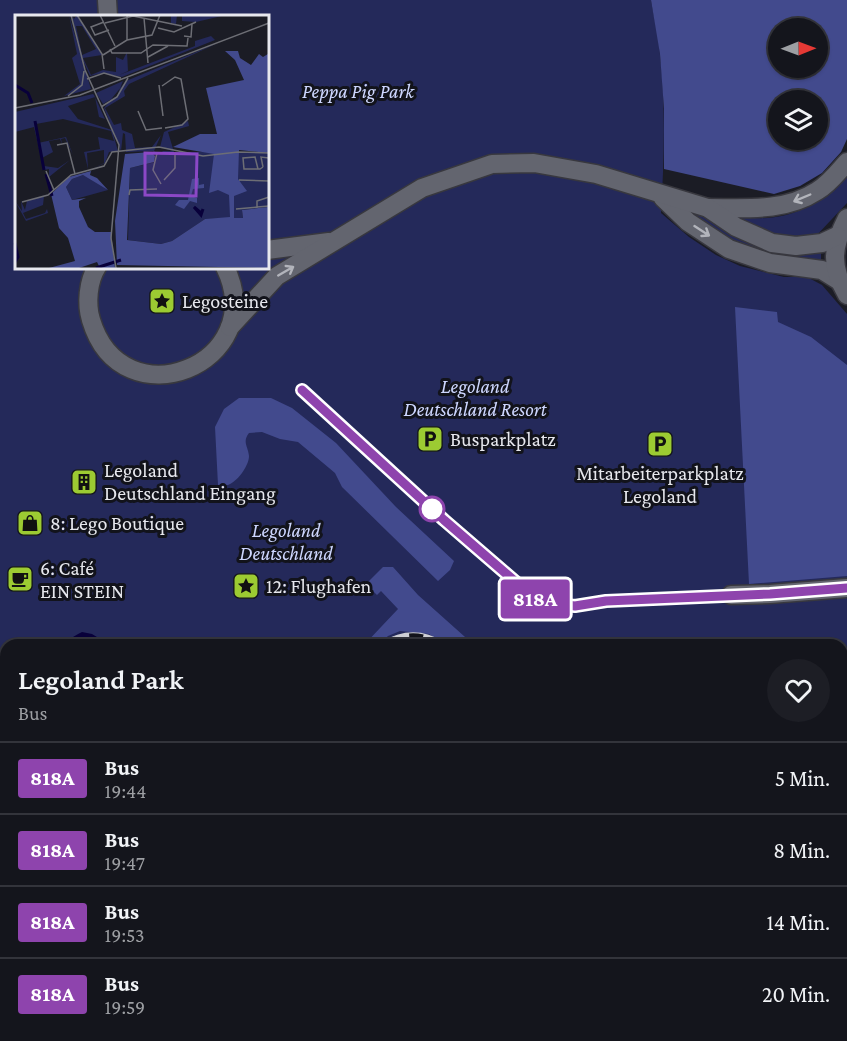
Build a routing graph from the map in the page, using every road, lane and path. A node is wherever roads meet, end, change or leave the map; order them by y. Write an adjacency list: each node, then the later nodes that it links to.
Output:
1 (847, 162): 3 (street, one-way to 3)
2 (658, 192): 3 (street); 6 (street); 10 (street, one-way to 10)
3 (708, 208): 5 (street)
4 (847, 218): 5 (street)
5 (837, 236): 10 (street)
6 (337, 241): 7 (street); 12 (street, one-way to 6)
7 (268, 250)
8 (97, 268): 12 (street)
9 (225, 268): 12 (street)
10 (838, 279): 11 (street)
11 (847, 296)
12 (230, 327)
13 (847, 588): 14 (street)
14 (731, 594)

